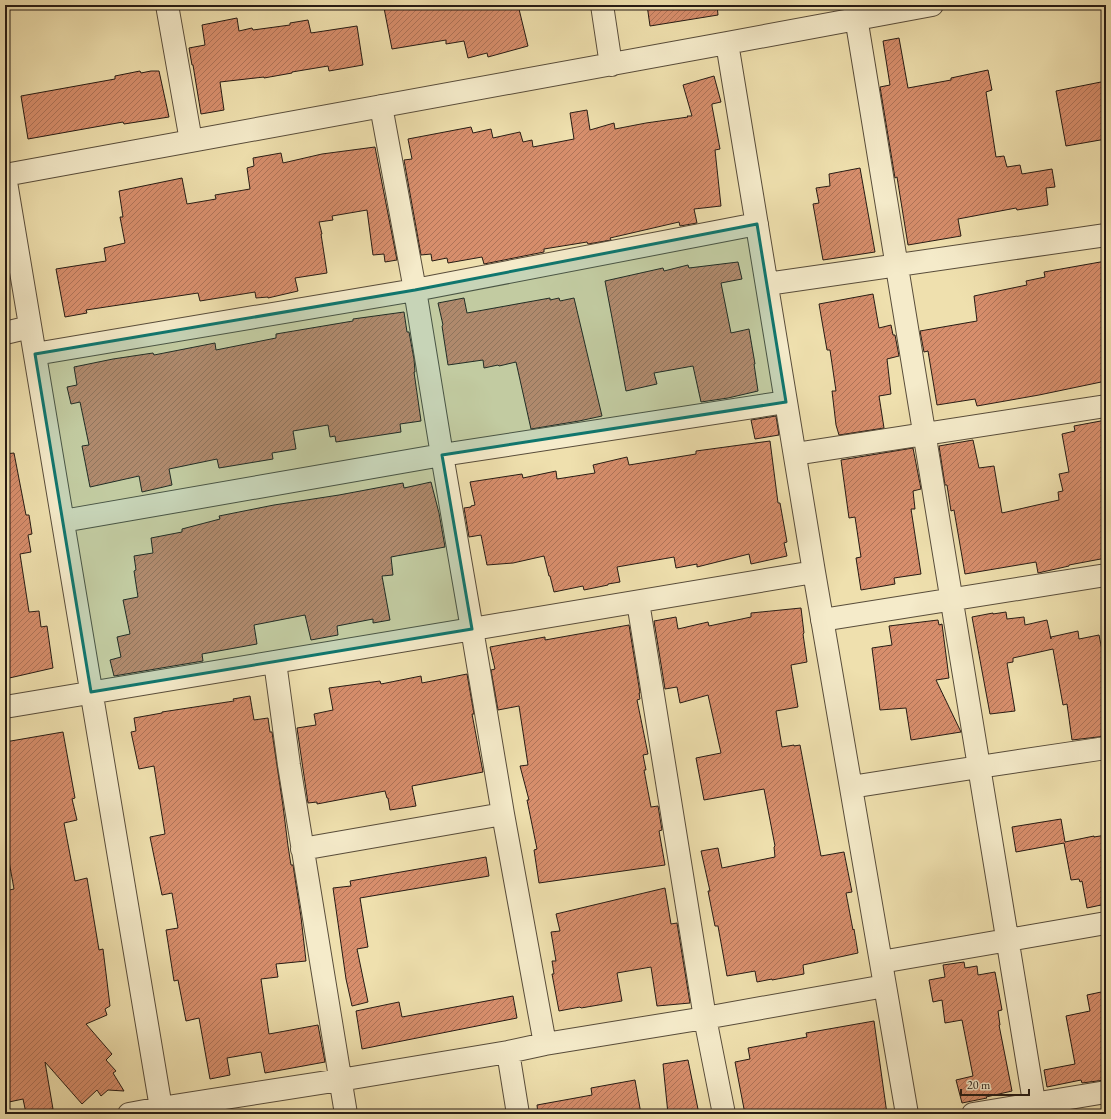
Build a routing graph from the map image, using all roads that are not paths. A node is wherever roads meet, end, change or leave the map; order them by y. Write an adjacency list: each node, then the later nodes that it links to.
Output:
1 (167, 5): 8 (street)
2 (602, 5): 6 (street)
3 (932, 5): 4 (street)
4 (856, 12): 5 (street); 12 (street)
5 (728, 44): 6 (street); 10 (street)
6 (611, 65): 7 (street)
7 (380, 106): 8 (street); 14 (street)
8 (191, 141): 9 (street)
9 (5, 176): 15 (street)
10 (757, 224): 13 (street); 14 (street)
11 (1106, 235): 12 (street)
12 (897, 265): 13 (street); 20 (street)
13 (767, 284): 18 (street)
14 (415, 290): 17 (street); 22 (street)
15 (30, 327): 16 (street); 17 (street)
16 (5, 333)
17 (35, 354): 23 (street)
18 (786, 402): 21 (street); 22 (street)
19 (1106, 406): 20 (street)
20 (925, 434): 21 (street); 26 (street)
21 (795, 454): 24 (street)
22 (442, 455): 23 (street); 29 (street)
23 (62, 521): 31 (street)
24 (814, 572): 27 (street); 28 (street)
25 (1106, 575): 26 (street)
26 (952, 599): 28 (street); 34 (street)
27 (638, 602): 29 (street); 42 (street)
28 (822, 620): 35 (street)
29 (472, 629): 30 (street); 36 (street)
30 (274, 662): 31 (street); 37 (street)
31 (91, 692): 32 (street); 48 (street)
32 (5, 707)
33 (1106, 748): 34 (street)
34 (979, 767): 35 (street); 39 (street)
35 (851, 787): 40 (street)
36 (503, 814): 37 (street); 43 (street)
37 (302, 849): 45 (street)
38 (1106, 923): 39 (street)
39 (1008, 940): 40 (street); 47 (street)
40 (881, 962): 41 (street)
41 (885, 986): 42 (street); 53 (street)
42 (705, 1018): 43 (street); 52 (street)
43 (545, 1044): 44 (street)
44 (508, 1052): 45 (street); 51 (street)
45 (340, 1080): 48 (street); 50 (street)
46 (1106, 1092): 47 (street)
47 (1035, 1109): 54 (street)
48 (161, 1111): 49 (street)
49 (129, 1114)
50 (346, 1114)
51 (518, 1114)
52 (724, 1114)
53 (907, 1114)
54 (973, 1114)

